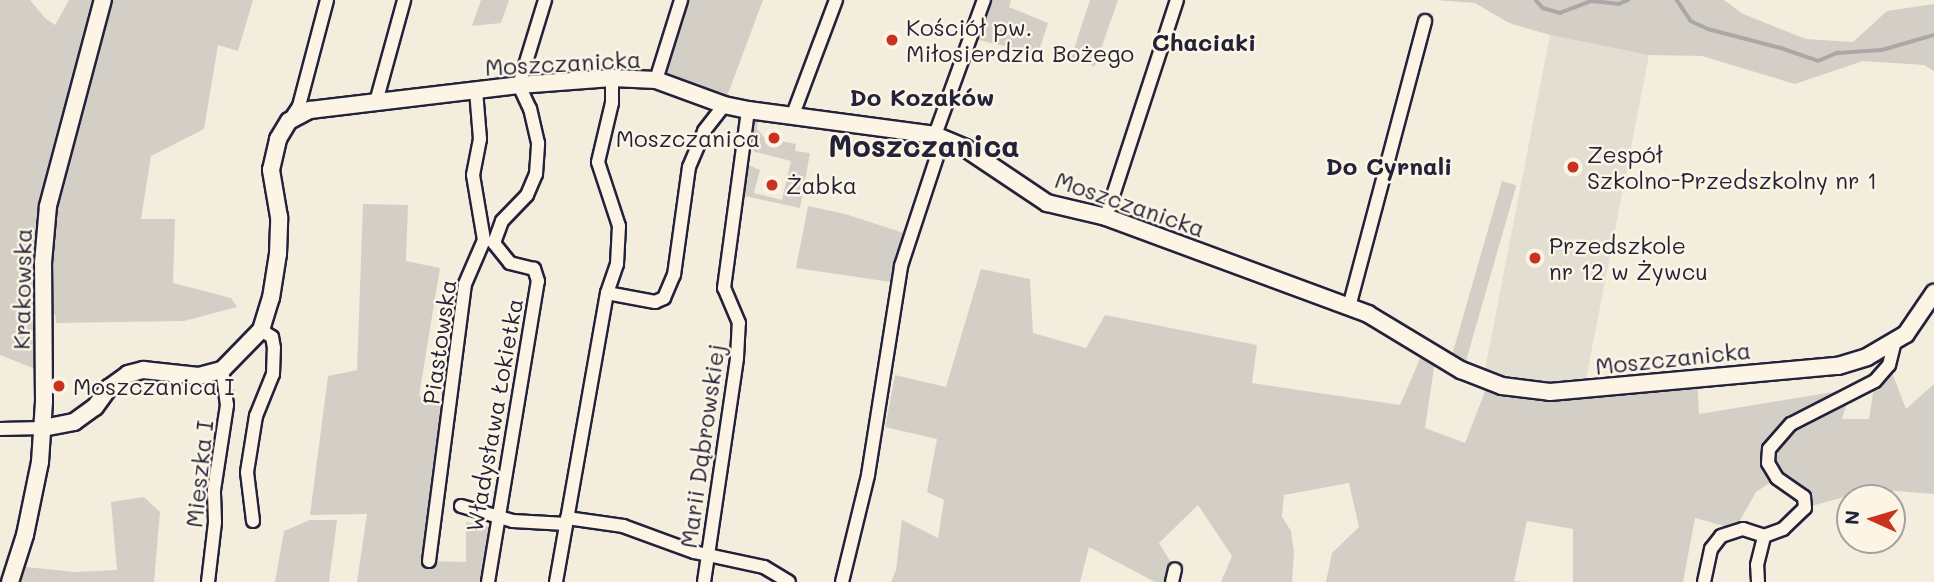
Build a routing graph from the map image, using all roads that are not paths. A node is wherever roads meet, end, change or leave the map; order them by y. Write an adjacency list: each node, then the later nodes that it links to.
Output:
1 (103, 0): 28 (street, Krakowska)
2 (327, 0): 18 (street)
3 (404, 0): 14 (street)
4 (545, 0): 12 (street)
5 (681, 0): 11 (street)
6 (836, 0): 17 (street)
7 (984, 0): 19 (street)
8 (1177, 0): 20 (street)
9 (1425, 21): 24 (street)
10 (612, 78): 11 (street, Moszczanicka); 12 (street, Moszczanicka); 22 (street)
11 (656, 80): 15 (street, Moszczanicka)
12 (519, 85): 13 (street, Moszczanicka); 21 (street)
13 (476, 90): 14 (street, Moszczanicka); 21 (street)
14 (376, 102): 18 (street, Moszczanicka)
15 (724, 105): 16 (street, Moszczanicka); 22 (street)
16 (748, 110): 17 (street, Moszczanicka); 35 (street, Marii Dąbrowskiej)
17 (792, 117): 19 (street, Moszczanicka)
18 (289, 121): 25 (street)
19 (939, 136): 20 (street, Moszczanicka); 43 (street)
20 (1106, 217): 24 (street, Moszczanicka)
21 (489, 241): 31 (street, Władysława Łokietka); 36 (street, Piastowska)
22 (607, 293): 33 (street)
23 (1934, 293): 26 (street, Moszczanicka)
24 (1349, 307): 26 (street, Moszczanicka)
25 (261, 330): 27 (street); 32 (street)
26 (1895, 341): 34 (street)
27 (222, 370): 28 (street); 38 (street, Mieszka I)
28 (43, 428): 29 (street); 37 (street, Krakowska)
29 (0, 429)
30 (461, 506): 31 (street)
31 (499, 517): 33 (street); 39 (street, Władysława Łokietka)
32 (253, 521)
33 (566, 521): 35 (street); 40 (street)
34 (1764, 536): 44 (street); 45 (street)
35 (708, 555): 41 (street, Marii Dąbrowskiej); 42 (street)
36 (429, 561)
37 (10, 582)
38 (208, 582)
39 (488, 582)
40 (556, 582)
41 (704, 582)
42 (789, 582)
43 (842, 582)
44 (1704, 582)
45 (1758, 582)

